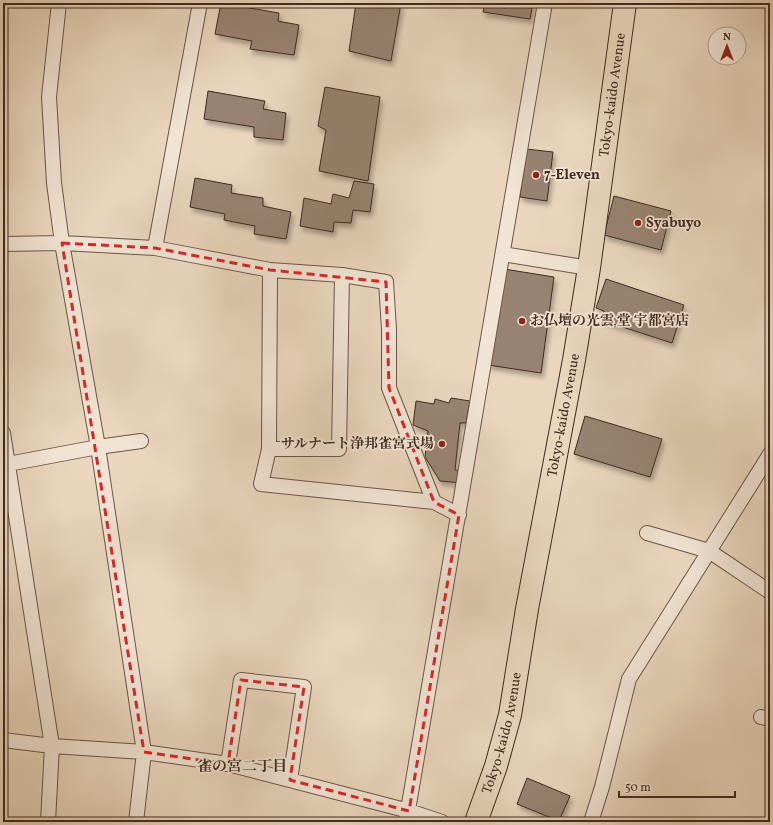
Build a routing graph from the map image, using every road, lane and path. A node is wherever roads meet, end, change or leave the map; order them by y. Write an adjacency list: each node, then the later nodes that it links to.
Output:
1 (59, 3): 5 (street)
2 (200, 3): 7 (street)
3 (545, 3): 8 (street)
4 (625, 3): 9 (highway, Tokyo-kaido Avenue)
5 (62, 242): 6 (street); 7 (street); 14 (street)
6 (3, 244)
7 (155, 248): 10 (street)
8 (503, 254): 9 (street); 19 (street)
9 (589, 268): 32 (highway, Tokyo-kaido Avenue)
10 (270, 270): 11 (street); 15 (street)
11 (342, 275): 15 (street); 18 (street)
12 (3, 433): 17 (street)
13 (141, 441): 14 (street)
14 (98, 447): 17 (street); 25 (street)
15 (269, 449): 18 (street)
16 (770, 454): 21 (street)
17 (8, 464): 24 (street)
18 (434, 502): 19 (street)
19 (458, 515): 28 (street)
20 (647, 533): 21 (street)
21 (709, 551): 22 (street); 33 (street)
22 (770, 592)
23 (3, 740): 24 (street)
24 (52, 746): 25 (street); 29 (street)
25 (144, 752): 26 (street); 30 (street)
26 (228, 764): 27 (street); 27 (street)
27 (290, 780): 28 (street)
28 (407, 816): 31 (street)
29 (48, 822)
30 (136, 822)
31 (442, 822)
32 (476, 822)
33 (591, 822)

